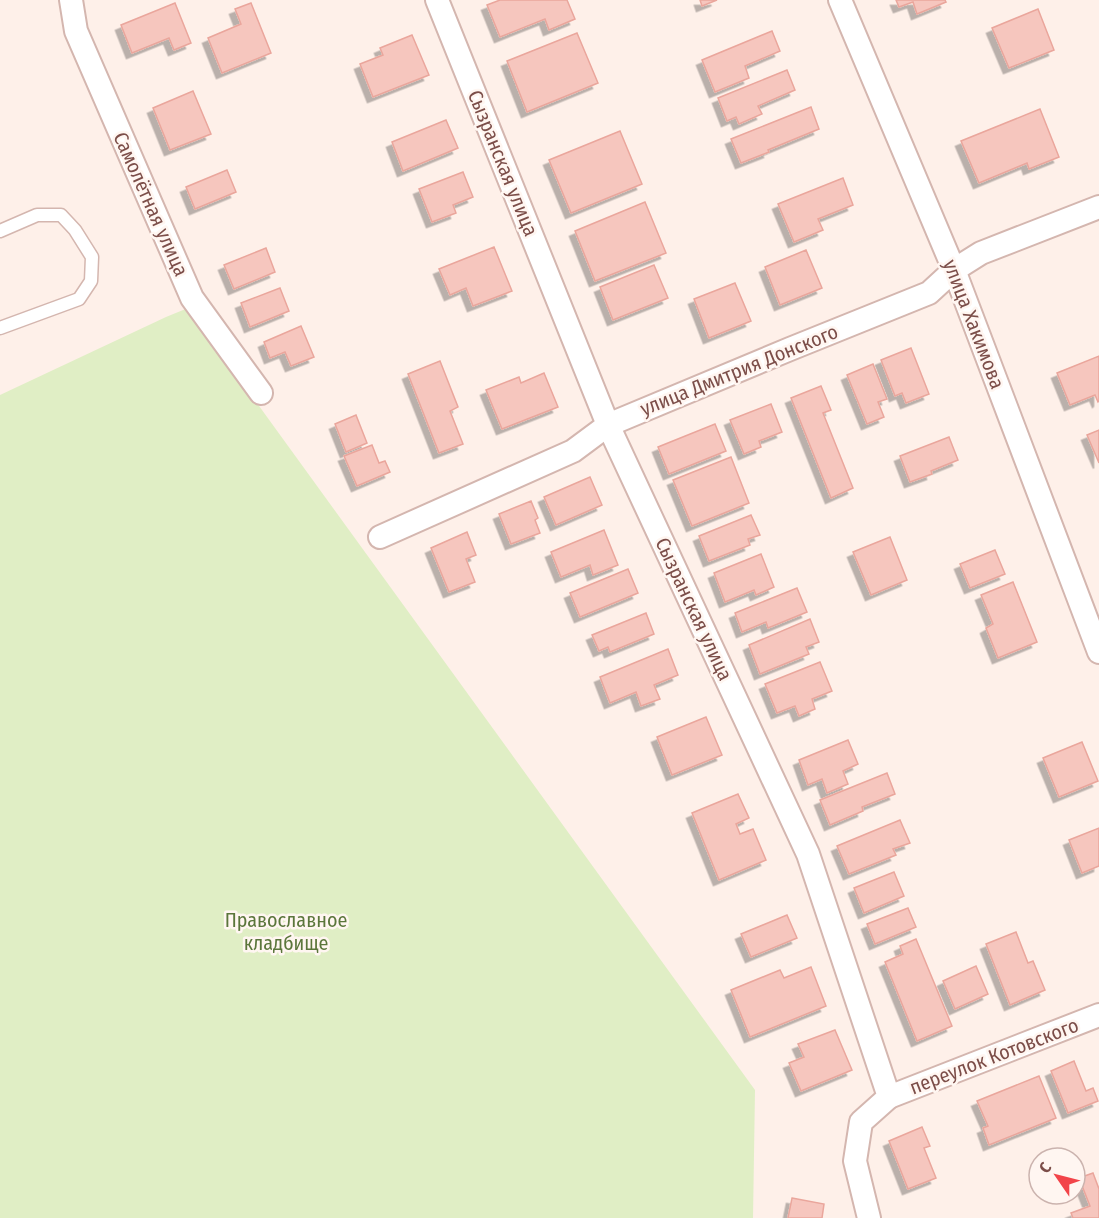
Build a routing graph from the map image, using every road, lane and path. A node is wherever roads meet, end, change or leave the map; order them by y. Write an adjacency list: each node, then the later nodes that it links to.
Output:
1 (71, 0): 8 (street, Самолётная улица)
2 (437, 0): 9 (street, Сызранская улица)
3 (840, 0): 6 (street, улица Хакимова)
4 (1099, 207): 6 (street, улица Дмитрия Донского)
5 (0, 231): 7 (lane)
6 (954, 270): 9 (street, улица Дмитрия Донского); 11 (street, улица Хакимова)
7 (0, 328)
8 (261, 393)
9 (608, 425): 10 (street, улица Дмитрия Донского); 13 (street, Сызранская улица)
10 (380, 537)
11 (1099, 652)
12 (1099, 1015): 13 (street, переулок Котовского)
13 (889, 1097): 14 (street)
14 (869, 1218)

